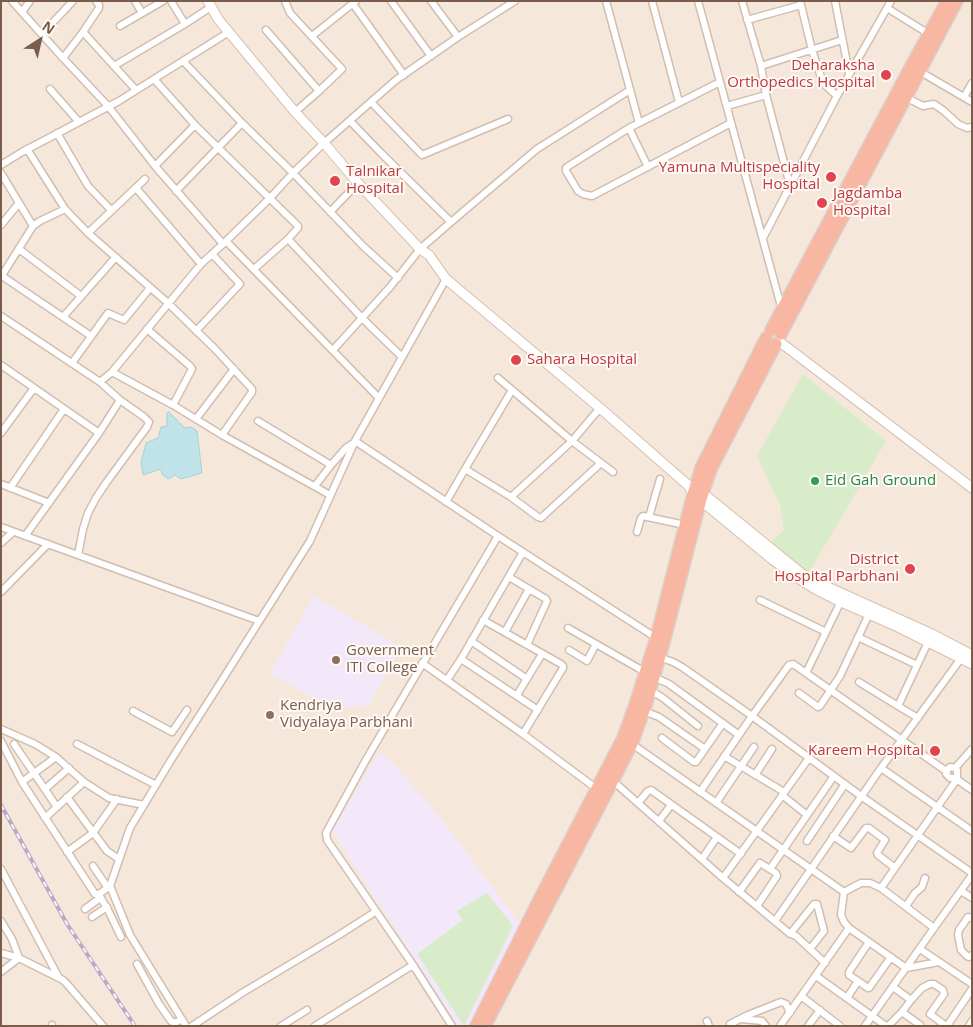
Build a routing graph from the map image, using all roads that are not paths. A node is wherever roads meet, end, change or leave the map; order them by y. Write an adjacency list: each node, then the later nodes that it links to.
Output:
1 (12, 1): 24 (street)
2 (30, 1): 24 (street)
3 (73, 1): 32 (street)
4 (96, 1): 30 (street)
5 (136, 1): 25 (street)
6 (163, 1): 25 (street)
7 (171, 1): 27 (street)
8 (285, 1): 34 (street)
9 (391, 1): 38 (street)
10 (431, 1): 35 (street)
11 (515, 1): 35 (street)
12 (606, 1): 51 (street)
13 (652, 1): 58 (street)
14 (698, 1): 47 (street)
15 (742, 1): 26 (street)
16 (891, 1): 23 (street)
17 (947, 1): 33 (highway)
18 (957, 1): 43 (highway)
19 (355, 2): 34 (street); 45 (street)
20 (801, 3): 26 (street); 37 (street)
21 (836, 3): 36 (street)
22 (210, 4): 27 (street); 31 (street)
23 (886, 8): 33 (street); 44 (street)
24 (22, 12): 32 (street)
25 (142, 13): 28 (street)
26 (747, 20): 42 (street)
27 (185, 24): 41 (street)
28 (120, 26)
29 (266, 30): 52 (street)
30 (83, 32): 39 (street); 41 (street)
31 (229, 32): 40 (street); 62 (street)
32 (42, 34): 39 (street)
33 (929, 34): 43 (highway)
34 (312, 36): 52 (street)
35 (458, 37): 38 (street)
36 (842, 40): 37 (street); 44 (street)
37 (812, 50): 42 (street); 54 (street)
38 (430, 56): 45 (street)
39 (63, 58): 60 (street)
40 (182, 61): 46 (street); 67 (street)
41 (114, 66): 50 (street)
42 (761, 66): 53 (street)
43 (916, 69): 55 (street); 56 (highway); 110 (highway)
44 (849, 73): 54 (street)
45 (404, 75): 57 (street)
46 (154, 79): 50 (street); 69 (street)
47 (720, 82): 58 (street); 61 (street)
48 (972, 83): 55 (street)
49 (50, 89): 65 (street)
50 (136, 90): 60 (street)
51 (630, 90): 66 (street); 91 (street)
52 (319, 92): 62 (street)
53 (766, 95): 61 (street); 83 (street)
54 (837, 96): 83 (street)
55 (964, 97): 59 (street)
56 (907, 98): 70 (street); 114 (highway)
57 (371, 102): 63 (street); 64 (street)
58 (679, 102): 66 (street)
59 (972, 102)
60 (108, 106): 65 (street); 77 (street)
61 (727, 106): 68 (street)
62 (295, 112): 73 (street)
63 (508, 119)
64 (350, 121): 73 (street); 91 (street)
65 (79, 122): 72 (street)
66 (639, 122): 71 (street)
67 (242, 123): 74 (street); 80 (street)
68 (731, 123): 78 (street); 95 (street)
69 (195, 125): 74 (street); 77 (street)
70 (972, 127)
71 (629, 128): 78 (street); 78 (street)
72 (57, 133): 75 (street); 89 (street)
73 (324, 143): 80 (street); 82 (street)
74 (218, 147): 85 (street); 86 (street)
75 (27, 149): 76 (street); 88 (street)
76 (1, 165)
77 (154, 166): 85 (street)
78 (648, 167)
79 (1, 173): 87 (street)
80 (293, 173): 86 (street); 90 (street)
81 (145, 179): 84 (street)
82 (358, 183): 90 (street); 98 (street)
83 (790, 185): 95 (street)
84 (136, 188): 89 (street); 102 (street)
85 (176, 191): 97 (street)
86 (270, 198): 96 (street); 97 (street)
87 (19, 202): 92 (street); 93 (street)
88 (65, 209): 93 (street); 94 (street)
89 (111, 210): 94 (street)
90 (330, 212): 105 (street)
91 (451, 222): 98 (street)
92 (2, 223)
93 (33, 226): 99 (street)
94 (88, 233): 101 (street)
95 (763, 238): 110 (street)
96 (288, 239): 103 (street); 113 (street)
97 (225, 242): 100 (street); 103 (street)
98 (420, 249): 105 (street); 106 (street)
99 (20, 250): 104 (street); 108 (street)
100 (212, 254): 102 (street); 116 (street)
101 (115, 258): 107 (street); 108 (street)
102 (201, 264): 109 (street)
103 (254, 269): 119 (street)
104 (2, 276): 112 (street)
105 (398, 278): 113 (street)
106 (446, 278): 120 (street); 132 (street)
107 (150, 288): 109 (street); 117 (street)
108 (82, 296): 112 (street)
109 (168, 303): 115 (street); 116 (street)
110 (782, 309): 114 (street); 118 (highway)
111 (1, 316): 121 (street)
112 (63, 317): 117 (street)
113 (363, 319): 119 (street); 120 (street)
114 (788, 322): 118 (highway)
115 (147, 329): 124 (street); 131 (street)
116 (196, 331): 123 (street)
117 (91, 336): 121 (street)
118 (775, 338): 149 (street); 150 (highway)
119 (333, 350): 129 (street)
120 (402, 357): 129 (street)
121 (72, 363): 126 (street)
122 (1, 365): 127 (street)
123 (234, 369): 134 (street); 138 (street)
124 (112, 372): 126 (street); 131 (street)
125 (498, 378): 128 (street)
126 (100, 382): 130 (street)
127 (34, 388): 133 (street); 136 (street)
128 (512, 390): 139 (street); 143 (street)
129 (379, 398): 140 (street)
130 (120, 400): 137 (street); 165 (street)
131 (174, 405): 134 (street)
132 (600, 408): 139 (street); 150 (street)
133 (64, 409): 137 (street); 148 (street)
134 (196, 419): 138 (street)
135 (258, 421): 142 (street)
136 (1, 433)
137 (99, 433): 154 (street)
138 (222, 435): 147 (street)
139 (572, 441): 141 (street); 152 (street)
140 (354, 442): 142 (street); 151 (street); 153 (street)
141 (601, 463): 144 (street); 152 (street)
142 (331, 465): 147 (street)
143 (465, 468): 152 (street); 153 (street)
144 (613, 472)
145 (660, 479): 155 (street)
146 (1, 484): 148 (street)
147 (315, 486): 151 (street)
148 (10, 488): 154 (street)
149 (972, 488)
150 (696, 492): 156 (highway); 169 (street); 179 (highway)
151 (330, 495): 173 (street)
152 (511, 497)
153 (446, 502): 161 (street)
154 (49, 503): 160 (street)
155 (649, 517): 156 (street); 159 (street)
156 (685, 525): 179 (highway)
157 (1, 528): 158 (street)
158 (13, 532): 160 (street); 162 (street)
159 (637, 532)
160 (25, 536): 163 (street)
161 (498, 536): 164 (street); 188 (street)
162 (1, 543)
163 (48, 544): 165 (street); 168 (street)
164 (523, 552): 166 (street); 179 (street)
165 (78, 555): 173 (street)
166 (509, 577): 167 (street); 172 (street)
167 (529, 589): 175 (street); 182 (street)
168 (1, 592)
169 (843, 598): 171 (street); 176 (street)
170 (760, 600): 176 (street)
171 (870, 610): 177 (street); 178 (street)
172 (484, 620): 175 (street); 180 (street)
173 (260, 621): 211 (street)
174 (568, 628): 181 (street)
175 (505, 632): 182 (street)
176 (826, 632): 191 (street)
177 (858, 637): 190 (street); 197 (street)
178 (930, 638): 185 (street); 190 (street)
179 (660, 640): 186 (highway)
180 (471, 641): 187 (street); 193 (street)
181 (596, 644): 183 (street); 192 (street)
182 (527, 645): 184 (street)
183 (569, 650)
184 (542, 654): 193 (street); 202 (street)
185 (966, 655): 189 (street); 206 (street)
186 (655, 656): 192 (highway); 205 (street)
187 (461, 659): 194 (street); 199 (street)
188 (422, 663): 194 (street); 288 (street)
189 (972, 664)
190 (917, 665): 200 (street)
191 (806, 673): 197 (street); 205 (street)
192 (650, 674): 196 (highway); 207 (street); 240 (highway)
193 (527, 679): 199 (street)
194 (447, 680): 212 (street)
195 (859, 682): 200 (street)
196 (650, 690): 204 (highway); 209 (street)
197 (831, 691): 198 (street); 215 (street)
198 (799, 693)
199 (517, 695): 202 (street)
200 (898, 706): 206 (street)
201 (187, 710): 208 (street)
202 (538, 710): 212 (street)
203 (133, 711): 208 (street)
204 (644, 711): 219 (highway); 223 (street)
205 (752, 716): 213 (street); 226 (street)
206 (918, 718): 215 (street)
207 (723, 723): 213 (street); 223 (street)
208 (178, 724): 211 (street)
209 (698, 726)
210 (1, 729): 225 (street)
211 (190, 732): 239 (street)
212 (523, 734): 240 (street)
213 (739, 735): 224 (street)
214 (662, 738): 223 (street)
215 (902, 740): 229 (street); 231 (street)
216 (1, 741): 236 (street)
217 (14, 744): 232 (street)
218 (78, 744): 239 (street)
219 (632, 744): 240 (highway); 243 (street)
220 (754, 747): 227 (street)
221 (772, 749): 233 (street)
222 (972, 749): 230 (street)
223 (705, 750)
224 (724, 756): 227 (street); 243 (street)
225 (56, 758): 228 (street); 232 (street)
226 (808, 758): 234 (street); 244 (street)
227 (741, 766): 233 (street); 249 (street)
228 (69, 768): 237 (street); 241 (street)
229 (882, 768): 245 (street); 253 (street)
230 (955, 768): 231 (street); 235 (street)
231 (946, 771): 235 (street)
232 (34, 774): 236 (street); 241 (street)
233 (755, 775): 244 (street)
234 (834, 776): 238 (street); 254 (street)
235 (956, 778): 242 (street); 253 (street)
236 (22, 782): 255 (street)
237 (84, 782): 246 (street); 247 (street)
238 (845, 784): 245 (street); 263 (street)
239 (156, 785): 250 (street)
240 (605, 785): 248 (street); 334 (highway); 335 (highway)
241 (45, 789): 252 (street)
242 (972, 790)
243 (700, 792): 249 (street)
244 (783, 794): 254 (street); 257 (street)
245 (861, 796): 260 (street); 261 (street)
246 (67, 798): 252 (street); 259 (street)
247 (117, 799): 250 (street); 259 (street)
248 (638, 803): 251 (street); 256 (street)
249 (716, 803): 257 (street)
250 (144, 805): 267 (street)
251 (671, 805): 256 (street); 262 (street)
252 (57, 807): 255 (street)
253 (938, 807): 258 (street); 261 (street)
254 (806, 815): 264 (street)
255 (45, 818): 265 (street)
256 (659, 821): 268 (street)
257 (757, 831): 264 (street); 266 (street)
258 (972, 831)
259 (93, 833): 265 (street); 267 (street)
260 (833, 836): 271 (street); 273 (street)
261 (918, 836): 271 (street); 274 (street)
262 (718, 837): 266 (street); 268 (street)
263 (807, 841)
264 (782, 849): 270 (street); 273 (street)
265 (67, 852): 282 (street)
266 (741, 854): 275 (street)
267 (119, 859): 277 (street)
268 (702, 859): 275 (street)
269 (93, 866): 277 (street)
270 (770, 868): 280 (street); 284 (street)
271 (895, 868): 278 (street)
272 (1, 869): 311 (street)
273 (811, 869): 281 (street); 292 (street)
274 (972, 874): 279 (street)
275 (723, 878): 280 (street)
276 (926, 878): 285 (street)
277 (109, 887): 282 (street); 326 (street)
278 (881, 888): 281 (street); 285 (street)
279 (961, 891): 283 (street); 294 (street)
280 (739, 892): 284 (street)
281 (844, 892): 293 (street)
282 (99, 896): 286 (street); 287 (street)
283 (972, 898)
284 (757, 906): 292 (street)
285 (906, 906): 294 (street)
286 (107, 907): 289 (street); 296 (street)
287 (86, 909)
288 (375, 912): 307 (street); 330 (street)
289 (92, 917)
290 (972, 918): 301 (street)
291 (1, 921): 303 (street)
292 (775, 921): 295 (street)
293 (850, 928): 297 (street); 305 (street)
294 (934, 928): 299 (street)
295 (790, 934): 298 (street); 298 (street)
296 (121, 937)
297 (869, 942): 302 (street); 312 (street)
298 (810, 949): 305 (street)
299 (920, 949): 304 (street); 308 (street)
300 (1, 953): 303 (street)
301 (972, 955)
302 (890, 957): 308 (street); 312 (street)
303 (19, 958): 309 (street); 311 (street)
304 (939, 962): 308 (street); 313 (street)
305 (825, 963): 310 (street)
306 (137, 964): 326 (street)
307 (413, 966): 332 (street); 333 (street)
308 (906, 968): 314 (street)
309 (1, 972)
310 (816, 976): 316 (street); 317 (street)
311 (59, 978): 329 (street)
312 (858, 981): 317 (street)
313 (972, 984)
314 (893, 987): 318 (street); 323 (street)
315 (972, 990): 342 (street)
316 (801, 996): 320 (street); 321 (street)
317 (847, 998): 323 (street)
318 (911, 1000): 322 (street); 342 (street)
319 (307, 1010): 331 (street)
320 (820, 1010): 338 (street); 339 (street)
321 (790, 1012): 324 (street); 337 (street)
322 (902, 1012): 328 (street); 341 (street)
323 (872, 1016): 340 (street); 341 (street)
324 (740, 1019): 327 (street); 336 (street)
325 (972, 1021): 343 (street)
326 (184, 1023)
327 (730, 1024)
328 (920, 1025)
329 (103, 1026)
330 (192, 1026)
331 (282, 1026)
332 (315, 1026)
333 (452, 1026)
334 (476, 1026)
335 (485, 1026)
336 (766, 1026)
337 (780, 1026)
338 (808, 1026)
339 (840, 1026)
340 (866, 1026)
341 (887, 1026)
342 (946, 1026)
343 (969, 1026)

